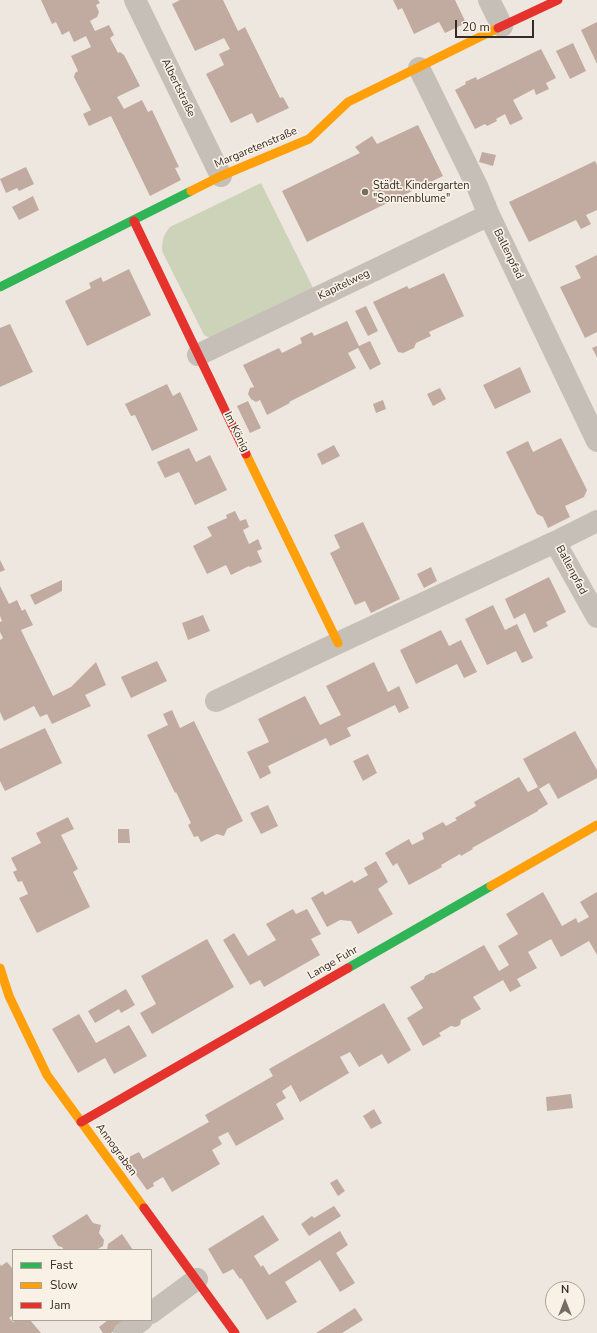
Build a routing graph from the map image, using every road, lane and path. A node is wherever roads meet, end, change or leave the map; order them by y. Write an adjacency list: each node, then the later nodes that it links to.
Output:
1 (135, 0): 6 (street, Albertstraße)
2 (489, 0): 4 (street)
3 (558, 0): 4 (street, Margaretenstraße)
4 (502, 26): 5 (street, Margaretenstraße)
5 (419, 68): 6 (street, Margaretenstraße); 7 (street, Ballenpfad)
6 (221, 176): 8 (street, Margaretenstraße)
7 (489, 215): 10 (street, Kapitelweg); 11 (street, Ballenpfad)
8 (134, 221): 9 (street, Margaretenstraße); 10 (street, Im König)
9 (0, 287)
10 (198, 355): 15 (street, Im König)
11 (597, 441)
12 (597, 521): 13 (street, Ballenpfad)
13 (555, 542): 14 (street, Ballenpfad); 15 (street)
14 (597, 617)
15 (338, 643): 16 (street)
16 (216, 701)
17 (597, 825): 19 (street, Lange Fuhr)
18 (0, 968): 19 (street, Annograben)
19 (81, 1122): 20 (street, Annograben)
20 (197, 1279): 21 (street); 24 (street, Annograben)
21 (152, 1312)
22 (141, 1321): 23 (street)
23 (124, 1333)
24 (235, 1333)

